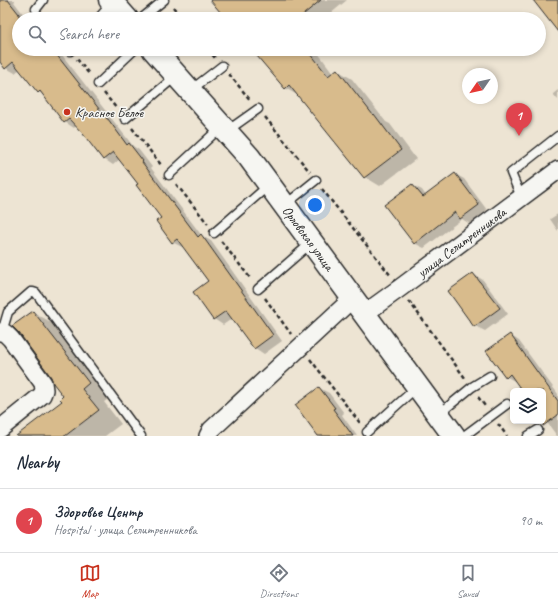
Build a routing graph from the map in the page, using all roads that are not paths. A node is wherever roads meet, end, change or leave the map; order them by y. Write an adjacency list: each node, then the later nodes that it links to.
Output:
1 (43, 0): 4 (lane)
2 (164, 0): 7 (lane)
3 (111, 1): 5 (lane); 6 (main road)
4 (36, 9)
5 (103, 12)
6 (120, 12)
7 (150, 12)
8 (128, 56): 12 (lane)
9 (159, 56): 11 (main road, Орловская улица)
10 (222, 66): 11 (lane)
11 (183, 83): 14 (lane); 15 (main road, Орловская улица)
12 (98, 84)
13 (258, 109): 15 (lane)
14 (125, 118)
15 (224, 129): 18 (lane); 20 (main road, Орловская улица)
16 (558, 136): 21 (lane)
17 (558, 170): 21 (street, улица Селитренникова)
18 (169, 175)
19 (316, 180): 22 (lane)
20 (270, 185): 22 (main road, Орловская улица); 23 (lane)
21 (522, 197): 26 (street, улица Селитренникова)
22 (284, 205): 24 (main road, Орловская улица)
23 (214, 233)
24 (312, 242): 25 (lane); 26 (main road, Орловская улица)
25 (258, 289)
26 (358, 306): 29 (main road, Орловская улица); 36 (street, улица Селитренникова)
27 (1, 332): 32 (street); 35 (lane)
28 (490, 376): 31 (lane)
29 (418, 386): 31 (main road, Орловская улица); 34 (lane)
30 (507, 404): 38 (lane)
31 (439, 415): 37 (main road, Орловская улица)
32 (0, 430)
33 (538, 430): 39 (lane)
34 (367, 432)
35 (141, 436)
36 (208, 436)
37 (454, 436)
38 (464, 436)
39 (528, 436)

